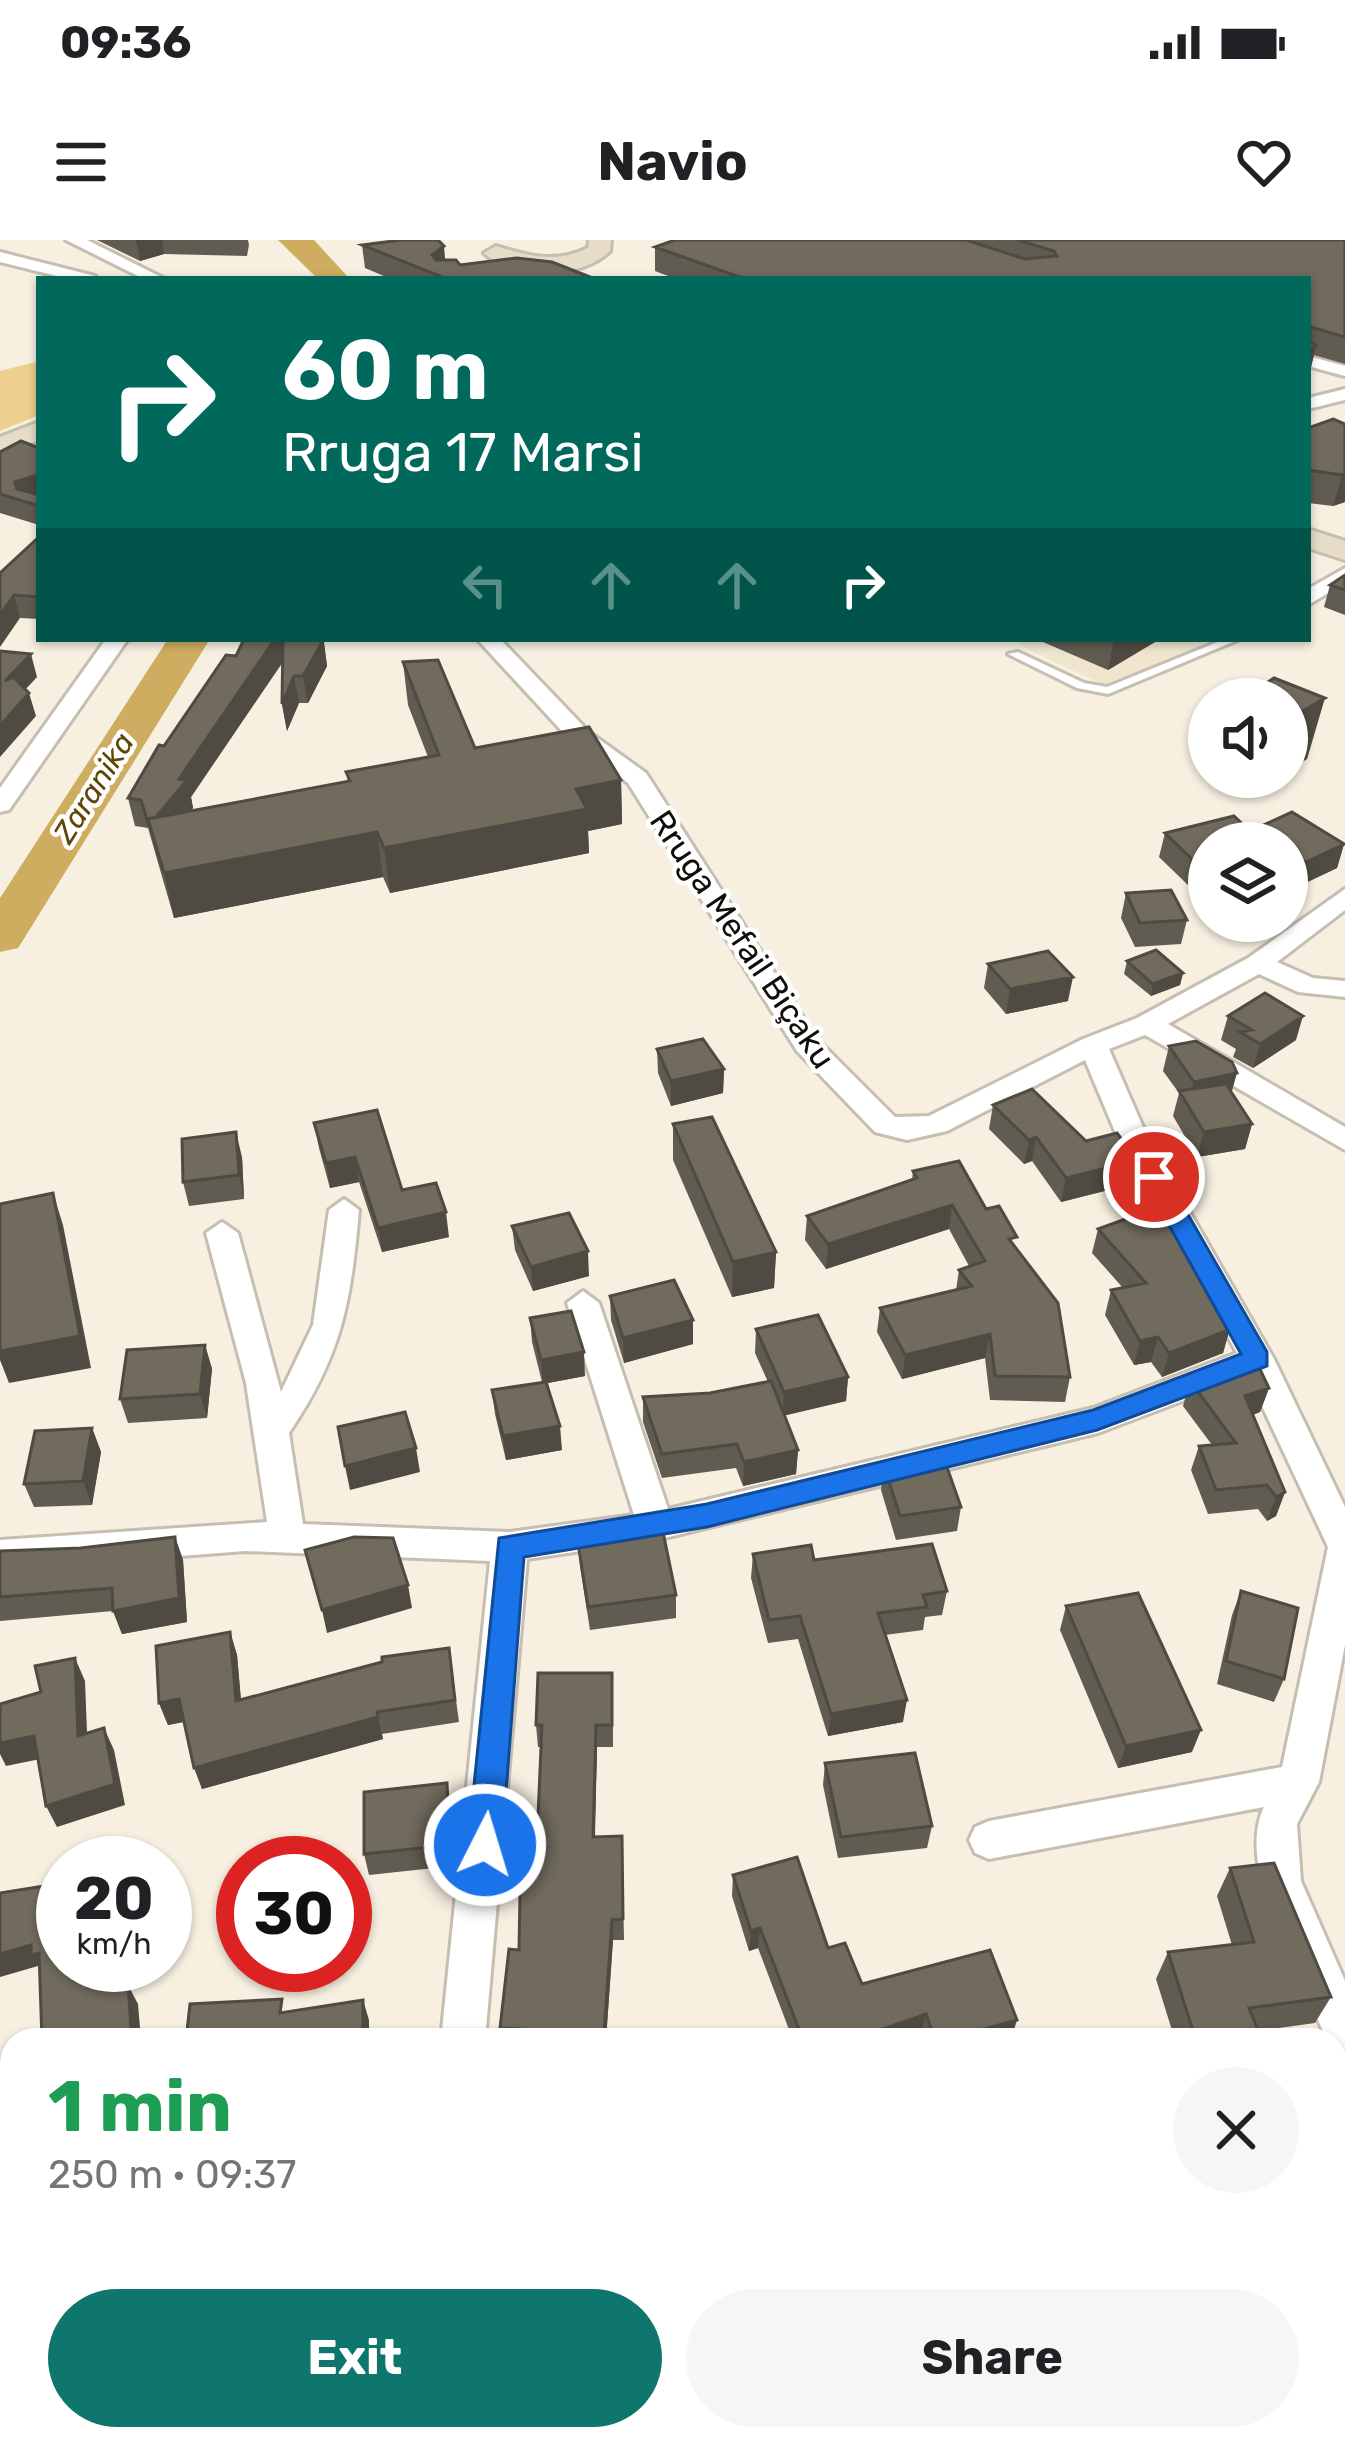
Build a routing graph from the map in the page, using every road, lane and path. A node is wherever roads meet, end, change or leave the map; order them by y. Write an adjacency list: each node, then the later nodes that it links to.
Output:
1 (74, 240): 7 (street)
2 (599, 246): 5 (main road); 10 (main road)
3 (491, 256): 5 (main road); 8 (main road)
4 (0, 257): 6 (street)
5 (537, 264): 9 (main road)
6 (77, 276)
7 (151, 276)
8 (558, 276)
9 (561, 276)
10 (604, 276)
11 (1311, 362): 12 (street)
12 (1345, 371)
13 (1345, 394): 14 (street)
14 (1311, 403)
15 (36, 431): 16 (main road)
16 (0, 447)
17 (1311, 539): 18 (main road)
18 (1345, 551)
19 (1345, 574): 20 (street)
20 (1311, 596)
21 (115, 642): 25 (street)
22 (491, 642): 30 (street, Rruga Mefail Biçaku)
23 (1228, 642): 24 (lane)
24 (1014, 655)
25 (0, 805)
26 (1345, 897): 27 (street, Rruga Mefail Biçaku)
27 (1258, 964): 28 (street); 29 (street, Rruga Mefail Biçaku)
28 (1345, 989)
29 (1147, 1024): 30 (street, Rruga Mefail Biçaku); 31 (street)
30 (1093, 1045): 35 (street)
31 (1345, 1140)
32 (344, 1210): 36 (street)
33 (222, 1233): 36 (street)
34 (583, 1304): 37 (street)
35 (1257, 1359): 37 (street); 40 (street)
36 (274, 1428): 38 (street)
37 (656, 1526): 39 (street)
38 (287, 1537): 39 (street); 41 (street)
39 (510, 1547): 44 (street)
40 (1345, 1547): 42 (street)
41 (0, 1555)
42 (1299, 1782): 43 (street); 45 (street)
43 (988, 1840)
44 (464, 2028)
45 (1343, 2028)

